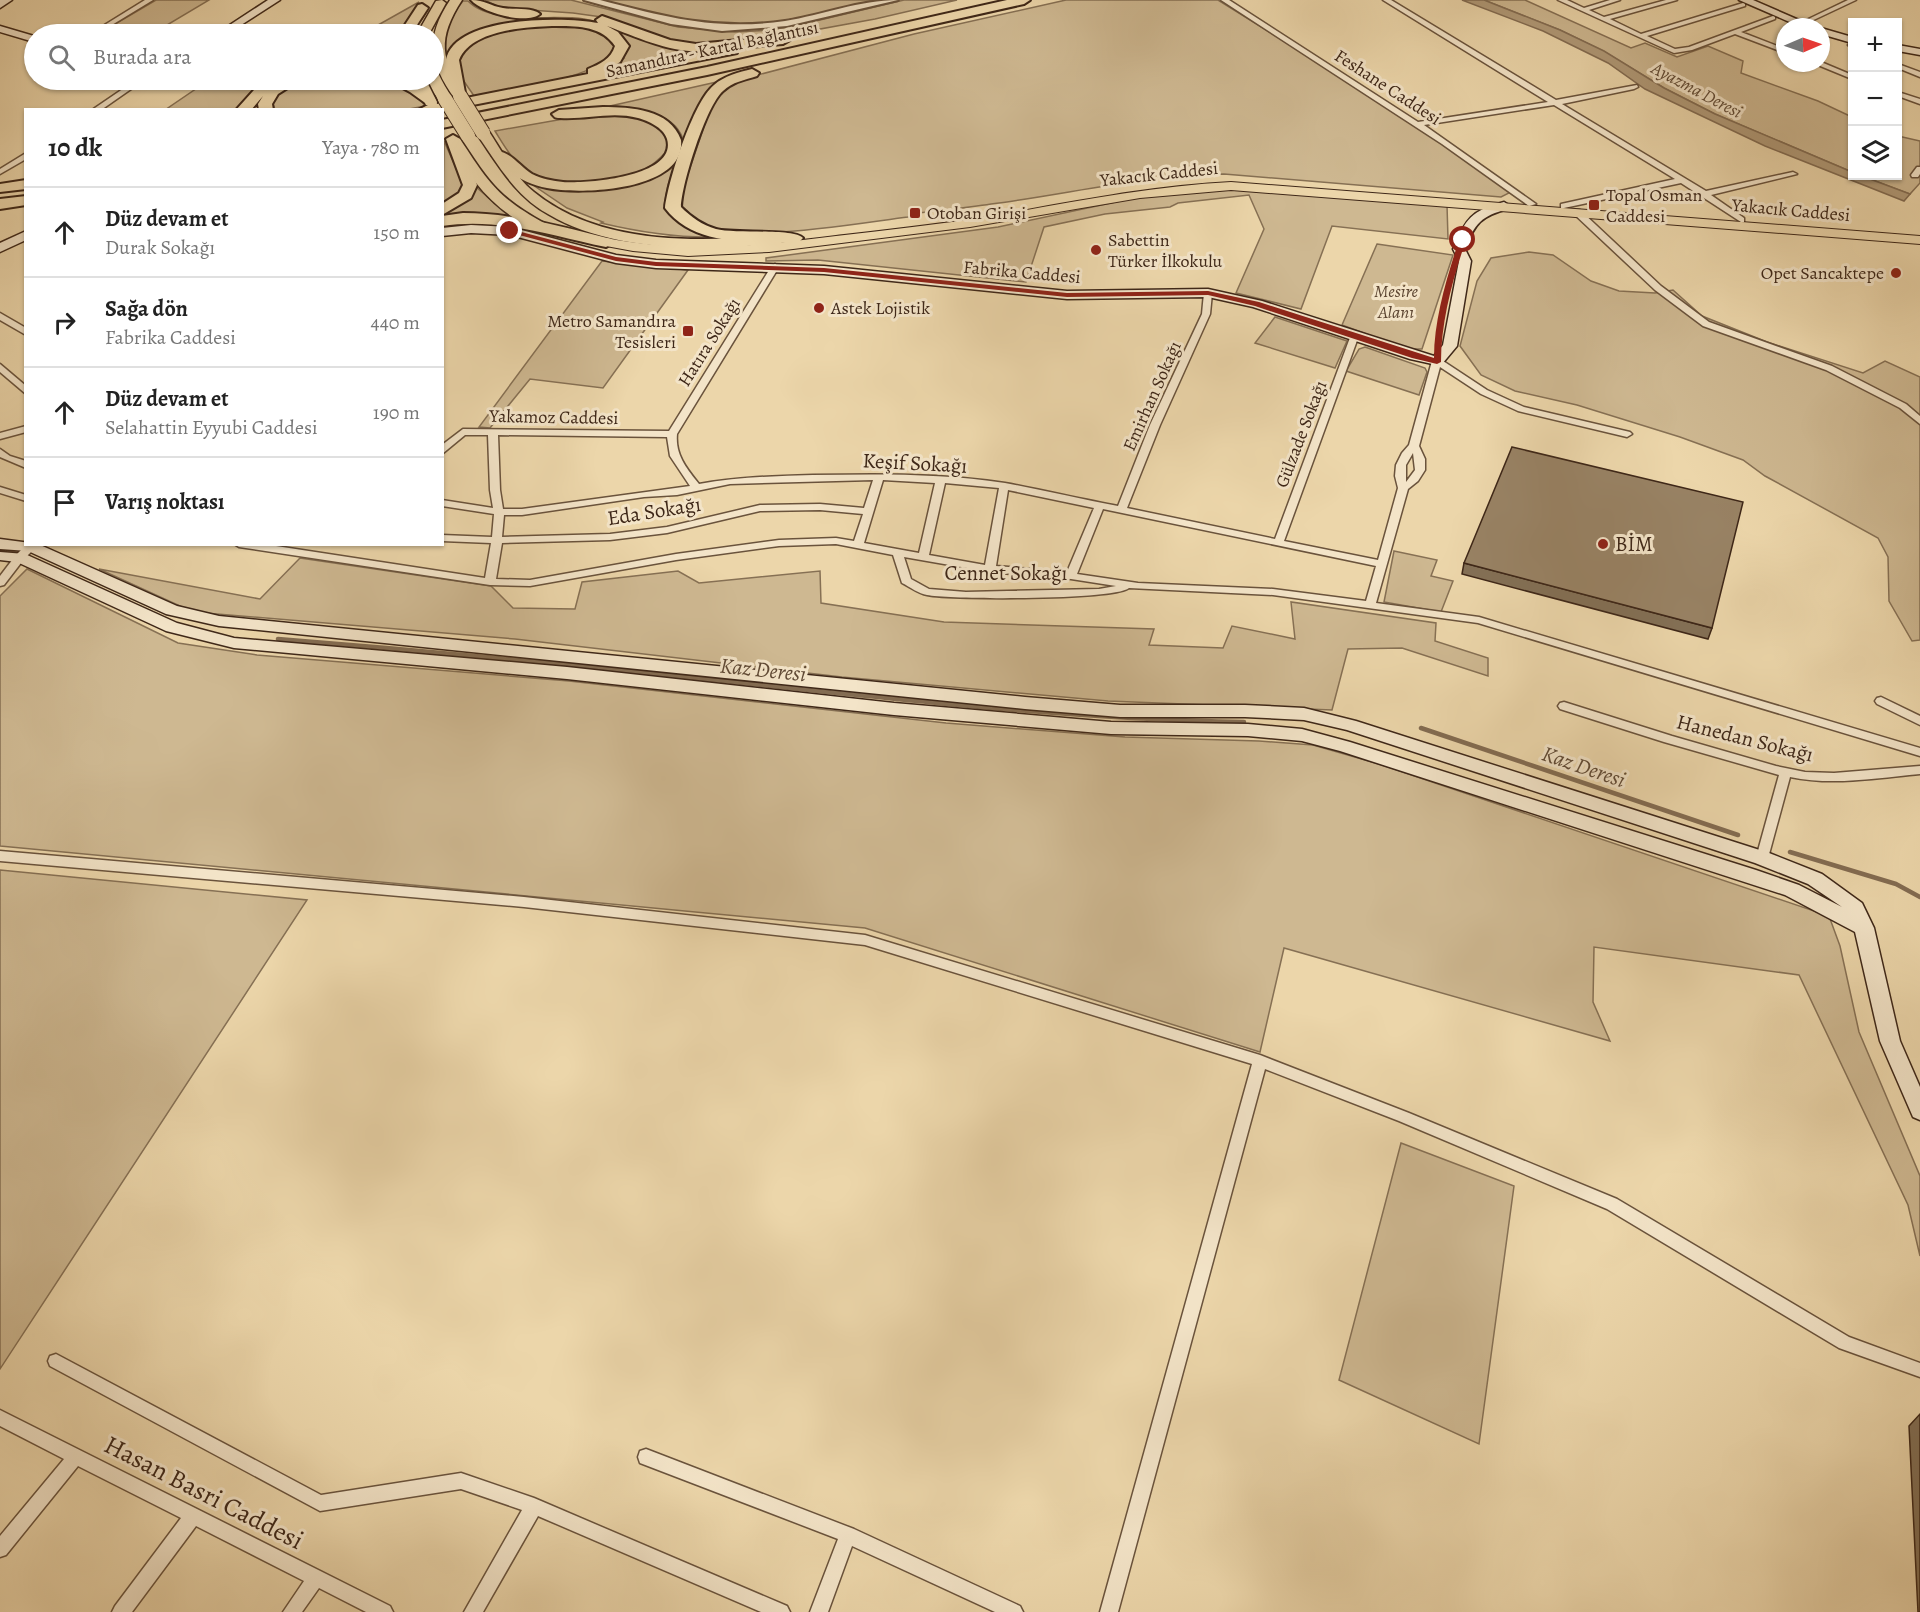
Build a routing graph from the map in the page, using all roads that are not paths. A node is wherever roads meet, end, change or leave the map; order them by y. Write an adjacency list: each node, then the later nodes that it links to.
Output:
1 (7, 0): 19 (main road)
2 (150, 0): 27 (street)
3 (275, 0): 28 (main road)
4 (443, 0): 31 (highway)
5 (456, 0): 32 (highway, Yakacık Caddesi)
6 (477, 0): 39 (highway)
7 (589, 0): 8 (street)
8 (893, 0)
9 (1024, 0): 20 (highway, Samandıra - Kartal Bağlantısı)
10 (1225, 0): 76 (street, Feshane Caddesi)
11 (1386, 0): 66 (street)
12 (1561, 0): 22 (street)
13 (1617, 0): 22 (street)
14 (1674, 0): 26 (street)
15 (1732, 0): 17 (main road)
16 (1853, 0): 25 (street)
17 (1743, 2): 23 (main road); 36 (street)
18 (425, 4): 29 (highway); 30 (highway)
19 (0, 5)
20 (983, 5): 21 (highway, Samandıra - Kartal Bağlantısı); 49 (highway); 73 (highway, Samandıra - Kartal Bağlantısı)
21 (949, 9): 39 (highway); 74 (highway, Samandıra - Kartal Bağlantısı)
22 (1582, 10): 26 (street)
23 (1771, 15): 24 (main road); 34 (street)
24 (1779, 18)
25 (1817, 18)
26 (1603, 19): 36 (street)
27 (110, 24)
28 (236, 24)
29 (412, 24)
30 (416, 24)
31 (429, 24)
32 (443, 24)
33 (0, 29): 38 (main road)
34 (1735, 32): 36 (street); 44 (street)
35 (1830, 35): 42 (main road)
36 (1640, 36)
37 (0, 37): 40 (main road)
38 (24, 37)
39 (796, 38): 62 (highway)
40 (24, 39)
41 (1830, 39): 43 (main road)
42 (1848, 42)
43 (1848, 43)
44 (1776, 48)
45 (1902, 49): 46 (main road)
46 (1920, 52)
47 (1902, 55): 48 (main road)
48 (1920, 58)
49 (778, 64): 71 (highway); 102 (highway)
50 (1830, 68): 53 (street)
51 (1902, 68): 54 (street)
52 (444, 73): 64 (highway, Yakacık Caddesi)
53 (1848, 75)
54 (1920, 75)
55 (1634, 87): 66 (street)
56 (125, 90): 68 (street)
57 (261, 90): 69 (highway)
58 (275, 90): 70 (highway)
59 (416, 90): 67 (highway)
60 (426, 90): 67 (highway)
61 (433, 90): 67 (highway)
62 (528, 90): 64 (highway); 67 (highway)
63 (1902, 95): 65 (street)
64 (460, 96): 78 (highway, Yakacık Caddesi, bridge)
65 (1920, 102)
66 (1555, 103): 76 (street); 82 (street)
67 (434, 105)
68 (97, 108)
69 (245, 108)
70 (266, 108)
71 (531, 118): 77 (highway); 78 (highway)
72 (444, 120): 77 (highway, bridge)
73 (444, 121)
74 (444, 121)
75 (444, 123): 77 (highway)
76 (1417, 124): 89 (street, Feshane Caddesi)
77 (455, 137): 94 (highway); 98 (highway); 103 (highway, Yakacık Caddesi)
78 (499, 155): 102 (highway, Yakacık Caddesi)
79 (24, 156): 80 (street)
80 (0, 172)
81 (1793, 174): 86 (street)
82 (1682, 180): 86 (street); 93 (street)
83 (24, 184): 84 (highway)
84 (0, 188)
85 (24, 192): 87 (highway)
86 (1705, 194): 96 (street)
87 (0, 196)
88 (24, 200): 91 (highway)
89 (1532, 204): 93 (main road, Yakacık Caddesi); 102 (main road, Yakacık Caddesi)
90 (24, 205): 91 (highway)
91 (0, 206)
92 (1504, 206): 95 (main road, Yakacık Caddesi); 103 (main road, Yakacık Caddesi); 111 (main road)
93 (1564, 206): 96 (main road, Yakacık Caddesi)
94 (444, 211)
95 (1577, 212): 101 (main road, Yakacık Caddesi); 116 (street)
96 (1742, 220): 101 (main road, Yakacık Caddesi)
97 (444, 221): 98 (highway)
98 (541, 227): 103 (highway)
99 (444, 232): 105 (main road, Fabrika Caddesi)
100 (24, 236): 104 (main road)
101 (1915, 237)
102 (795, 238)
103 (606, 242): 105 (main road)
104 (0, 248)
105 (686, 266): 106 (main road, Fabrika Caddesi)
106 (775, 267): 107 (main road, Fabrika Caddesi); 119 (street, Hatıra Sokağı)
107 (1208, 293): 110 (main road, Fabrika Caddesi); 136 (street, Emirhan Sokağı)
108 (0, 316): 109 (street)
109 (24, 330)
110 (1355, 335): 111 (main road, Fabrika Caddesi); 142 (street, Gülzade Sokağı)
111 (1437, 362): 120 (street); 122 (street)
112 (0, 367): 114 (street)
113 (24, 377): 114 (street)
114 (14, 381): 115 (street)
115 (24, 389)
116 (1920, 421)
117 (24, 430): 121 (street)
118 (493, 433): 119 (street, Yakamoz Caddesi); 123 (street, Yakamoz Caddesi); 137 (street)
119 (672, 434): 129 (street)
120 (1627, 434)
121 (0, 436)
122 (1414, 446): 130 (street); 130 (street)
123 (444, 449)
124 (0, 452): 125 (street)
125 (24, 464)
126 (879, 477): 127 (street, Keşif Sokağı); 129 (street, Keşif Sokağı); 135 (street)
127 (941, 480): 128 (street, Keşif Sokağı); 147 (street)
128 (1004, 486): 134 (street, Keşif Sokağı); 149 (street)
129 (696, 487): 137 (street, Keşif Sokağı)
130 (1403, 488): 148 (street)
131 (0, 490): 132 (street)
132 (24, 497)
133 (444, 503): 137 (street, Keşif Sokağı)
134 (1099, 507): 136 (street, Keşif Sokağı); 150 (street)
135 (869, 511): 139 (street, Eda Sokağı); 141 (street)
136 (1121, 511): 142 (street, Keşif Sokağı)
137 (499, 513): 139 (street)
138 (444, 538): 139 (street, Eda Sokağı)
139 (497, 540): 151 (street)
140 (0, 544): 144 (main road)
141 (858, 544): 145 (street); 151 (street)
142 (1278, 544): 148 (street, Keşif Sokağı)
143 (262, 546): 151 (street)
144 (28, 549): 146 (main road); 152 (street); 162 (main road); 163 (main road)
145 (898, 553): 147 (street); 153 (street, Cennet Sokağı)
146 (0, 555)
147 (923, 558): 149 (street)
148 (1382, 564): 154 (street)
149 (990, 569): 150 (street)
150 (1071, 576): 153 (street)
151 (490, 582)
152 (0, 583)
153 (1138, 586): 154 (street)
154 (1370, 605): 158 (street)
155 (1881, 701): 157 (street)
156 (1564, 706): 160 (street, Hanedan Sokağı)
157 (1920, 721)
158 (1920, 752)
159 (1920, 770): 160 (street, Hanedan Sokağı)
160 (1786, 772): 162 (street)
161 (0, 856): 164 (street)
162 (1761, 858): 163 (main road)
163 (1864, 928): 165 (main road)
164 (1260, 1061): 167 (street); 183 (street)
165 (1920, 1111)
166 (56, 1361): 171 (street)
167 (1920, 1370)
168 (0, 1418): 169 (street, Hasan Basri Caddesi)
169 (76, 1456): 172 (street, Hasan Basri Caddesi); 174 (street)
170 (646, 1457): 173 (street)
171 (534, 1506): 179 (street); 180 (street)
172 (194, 1515): 175 (street, Hasan Basri Caddesi); 176 (street)
173 (848, 1535): 181 (street); 182 (street)
174 (0, 1550)
175 (316, 1578): 177 (street); 178 (street, Hasan Basri Caddesi)
176 (121, 1612)
177 (292, 1612)
178 (384, 1612)
179 (473, 1612)
180 (781, 1612)
181 (819, 1612)
182 (1014, 1612)
183 (1109, 1612)

